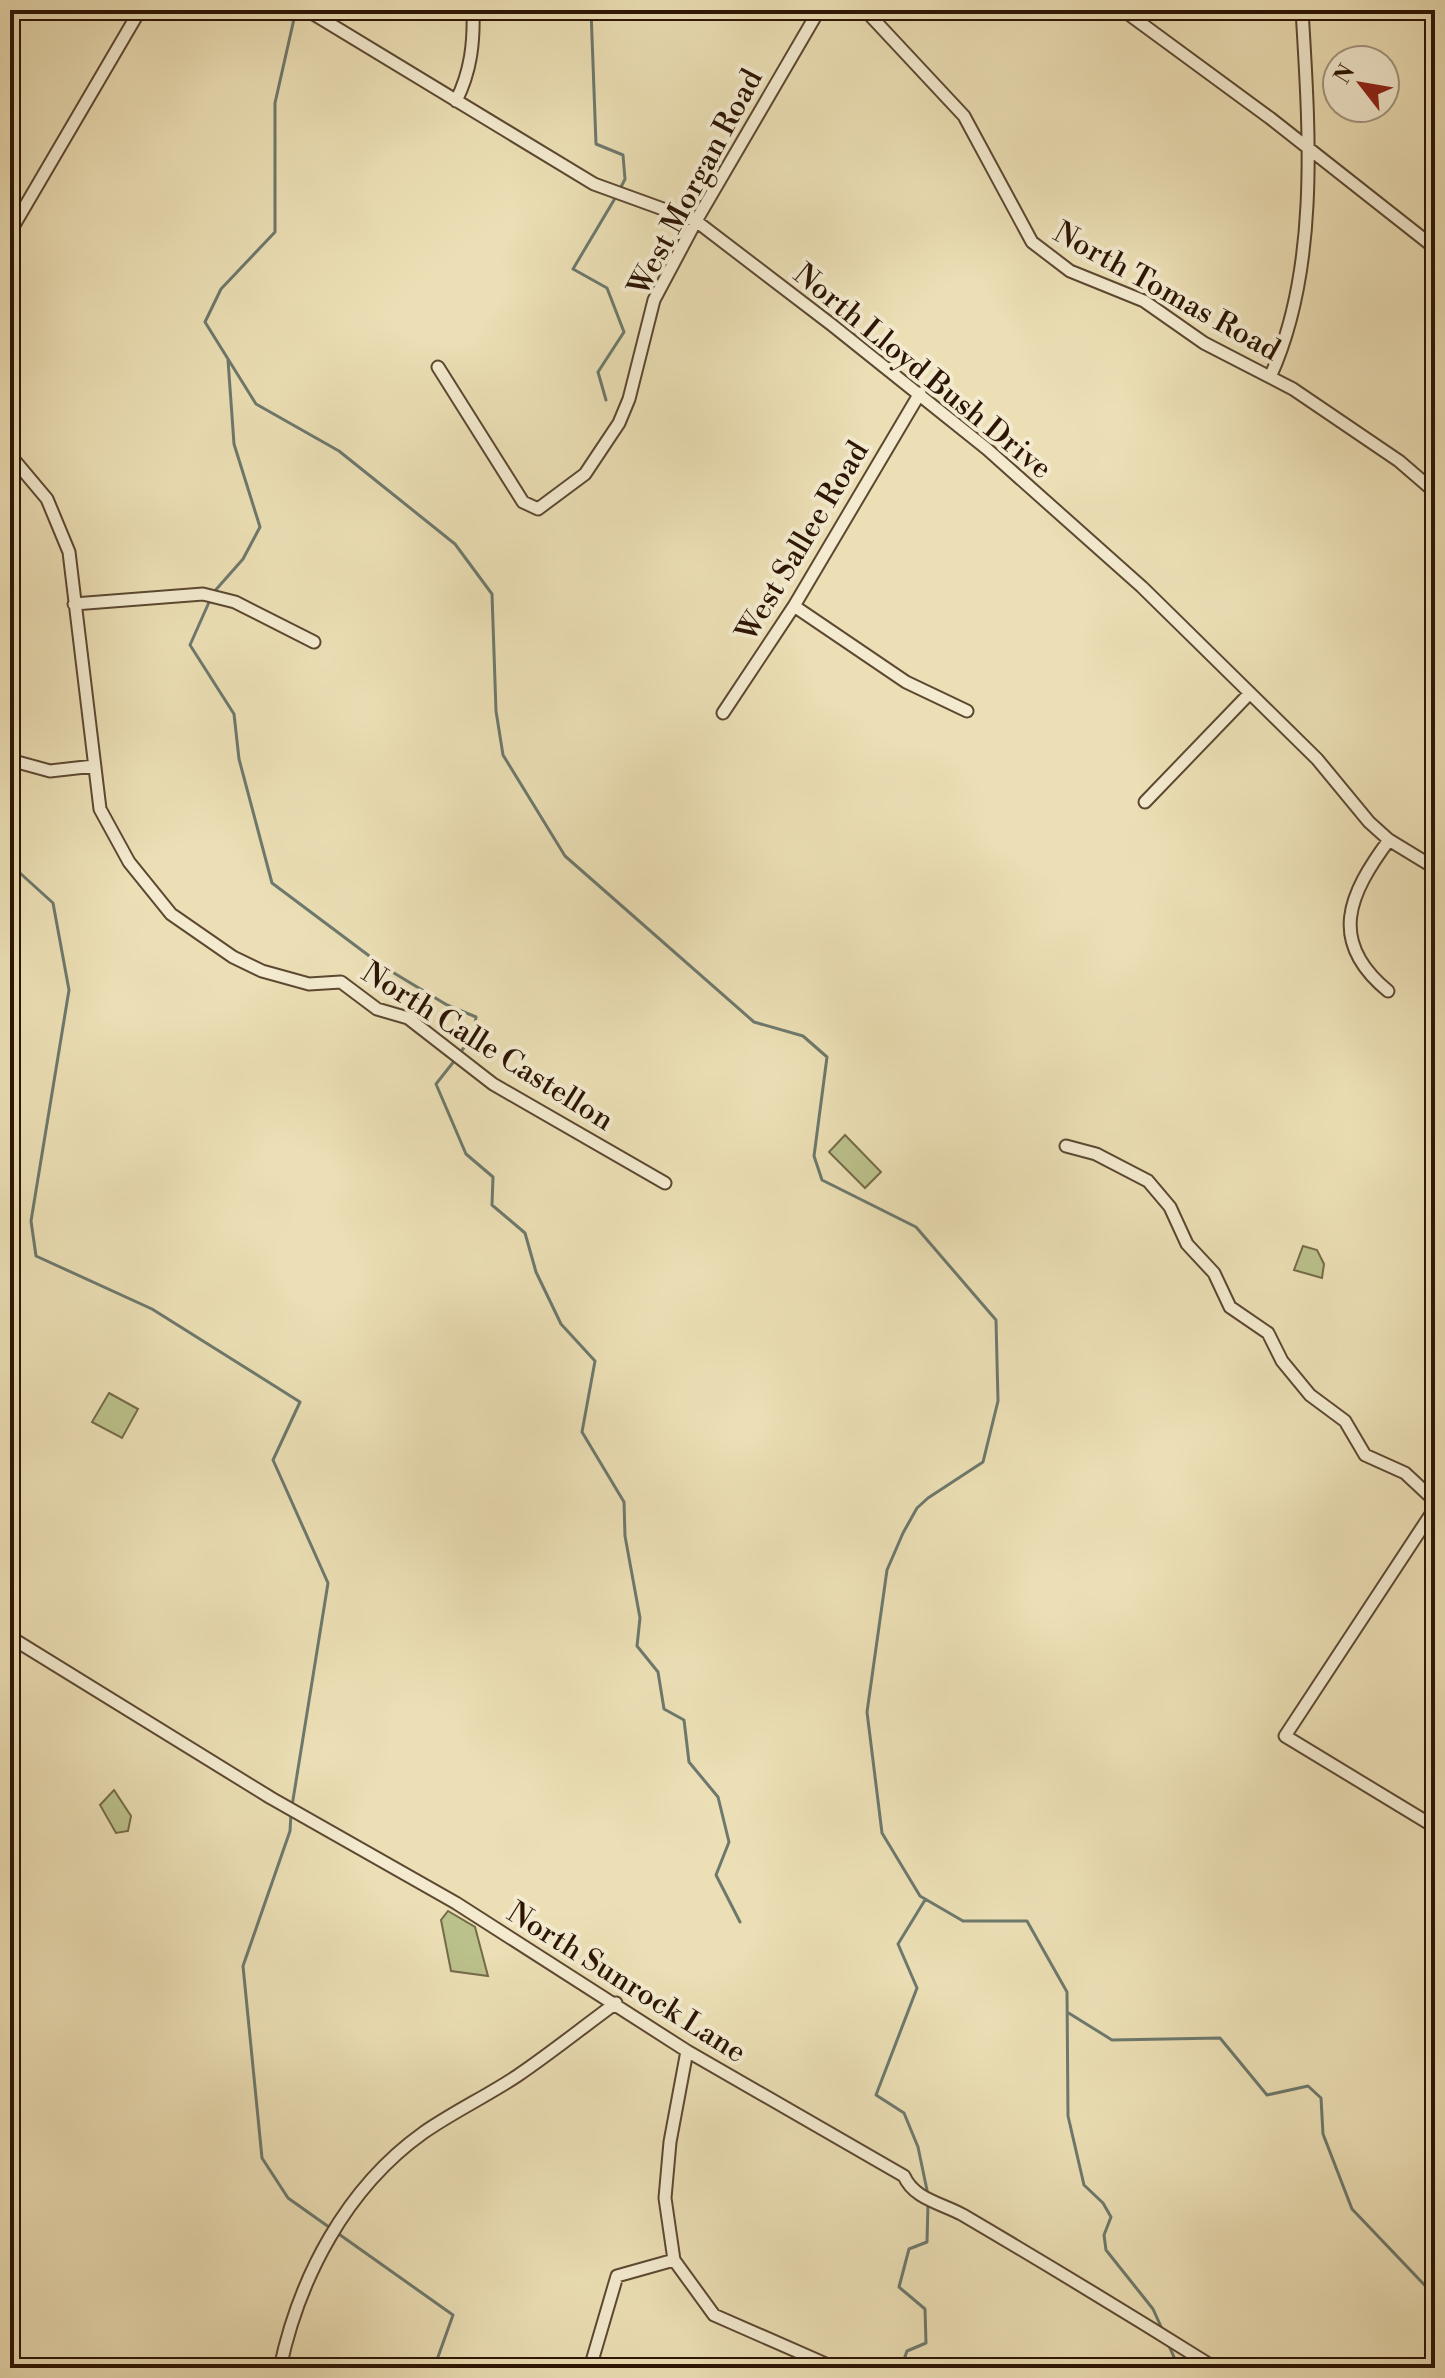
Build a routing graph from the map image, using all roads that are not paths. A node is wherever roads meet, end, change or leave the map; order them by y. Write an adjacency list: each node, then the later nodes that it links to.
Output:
1 (307, 10): 8 (street, North Lloyd Bush Drive)
2 (473, 10): 8 (street)
3 (819, 10): 10 (street, West Morgan Road)
4 (865, 10): 14 (street, North Tomas Road)
5 (1123, 10): 9 (street)
6 (1302, 10): 9 (street)
7 (138, 11): 11 (street)
8 (456, 101): 10 (street, North Lloyd Bush Drive)
9 (1310, 150): 12 (street); 14 (street)
10 (696, 221): 13 (street, West Morgan Road); 15 (street, North Lloyd Bush Drive)
11 (10, 232)
12 (1435, 248)
13 (438, 367)
14 (1270, 377): 17 (street, North Tomas Road)
15 (920, 393): 19 (street, West Sallee Road); 21 (street, North Lloyd Bush Drive)
16 (10, 455): 18 (street, North Calle Castellon)
17 (1435, 492)
18 (74, 604): 20 (street); 25 (street, North Calle Castellon)
19 (794, 606): 22 (street); 23 (street, West Sallee Road)
20 (314, 642)
21 (1250, 693): 26 (street); 27 (street, North Lloyd Bush Drive)
22 (967, 711)
23 (723, 713)
24 (10, 760): 25 (street)
25 (94, 766): 31 (street, North Calle Castellon)
26 (1145, 802)
27 (1389, 840): 28 (street, North Lloyd Bush Drive); 29 (street)
28 (1435, 868)
29 (1388, 991)
30 (1066, 1146): 32 (street)
31 (665, 1183)
32 (1435, 1501)
33 (1435, 1508): 35 (street)
34 (10, 1637): 36 (street, North Sunrock Lane)
35 (1435, 1827)
36 (616, 2003): 37 (street, North Sunrock Lane); 40 (street)
37 (687, 2051): 38 (street); 43 (street, North Sunrock Lane)
38 (674, 2260): 41 (street); 42 (street)
39 (1435, 2356): 44 (street)
40 (280, 2368)
41 (590, 2368)
42 (835, 2368)
43 (1215, 2368)
44 (1428, 2368)

